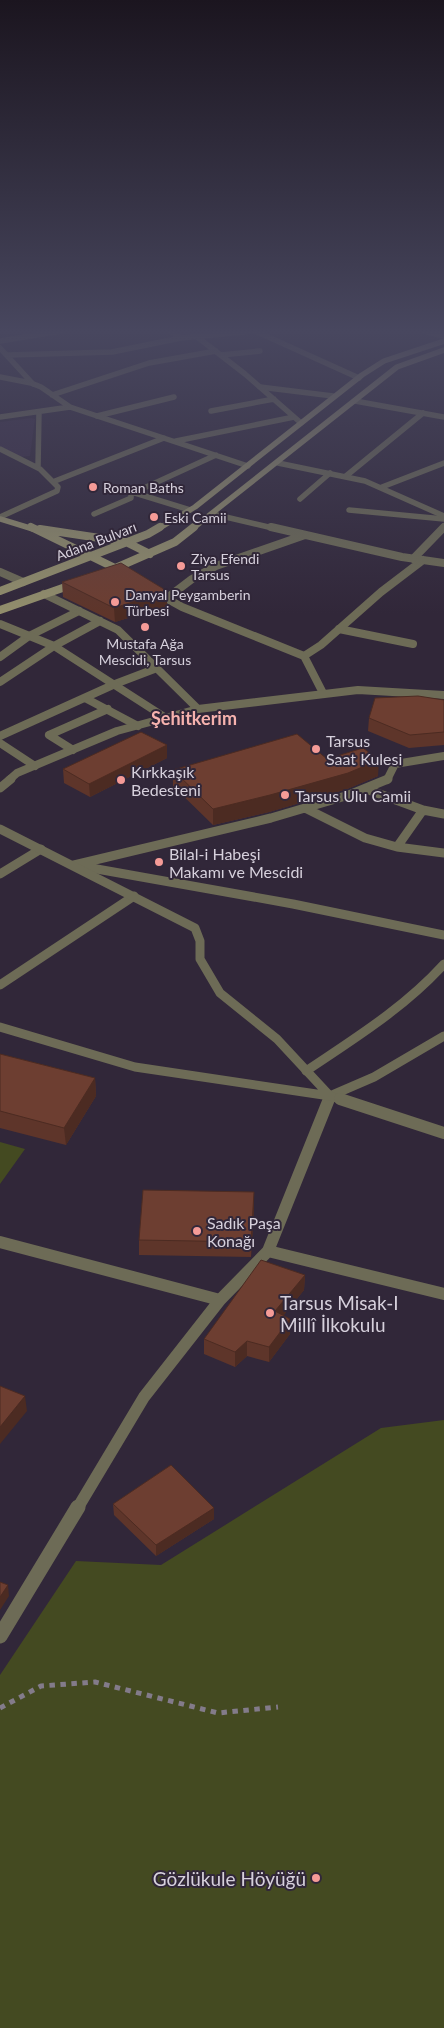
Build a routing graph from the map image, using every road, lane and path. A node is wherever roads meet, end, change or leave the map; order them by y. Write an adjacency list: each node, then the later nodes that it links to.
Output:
1 (39, 426): 14 (street)
2 (126, 426): 7 (street)
3 (253, 426): 8 (street)
4 (298, 426): 13 (main road, Adana Bulvarı)
5 (324, 426): 11 (main road, Adana Bulvarı)
6 (408, 426): 16 (street)
7 (164, 438): 8 (street); 17 (street)
8 (175, 442): 10 (street)
9 (0, 448): 14 (street)
10 (216, 455): 13 (street); 19 (street)
11 (278, 463): 15 (street); 24 (main road, Adana Bulvarı)
12 (444, 463): 18 (street)
13 (248, 466): 21 (main road, Adana Bulvarı)
14 (38, 467): 17 (street)
15 (330, 473): 16 (street); 20 (street)
16 (346, 476): 18 (street)
17 (55, 481): 25 (street)
18 (382, 487): 26 (street)
19 (135, 493): 21 (street); 23 (street)
20 (300, 499)
21 (190, 510): 30 (main road, Adana Bulvarı)
22 (349, 510): 26 (street)
23 (94, 514)
24 (213, 514): 29 (street); 31 (main road, Adana Bulvarı)
25 (0, 518): 27 (main road)
26 (444, 518)
27 (30, 527): 30 (main road); 32 (main road)
28 (444, 527): 33 (street)
29 (306, 536): 33 (street); 46 (street)
30 (126, 542): 31 (main road); 32 (main road, Adana Bulvarı)
31 (150, 554): 36 (main road, Adana Bulvarı)
32 (89, 556): 37 (main road); 42 (main road, Adana Bulvarı)
33 (413, 558): 34 (street)
34 (423, 560): 35 (street); 51 (street)
35 (444, 563)
36 (124, 564): 37 (main road, Adana Bulvarı); 39 (street)
37 (115, 568): 38 (main road, Adana Bulvarı)
38 (107, 571)
39 (130, 571)
40 (0, 572): 42 (street)
41 (83, 580): 45 (main road, Adana Bulvarı)
42 (23, 582): 44 (main road, Adana Bulvarı)
43 (151, 589): 46 (street)
44 (0, 591)
45 (44, 594): 47 (main road, Adana Bulvarı); 48 (street)
46 (166, 598): 55 (street)
47 (0, 610)
48 (79, 611): 49 (street); 52 (street)
49 (100, 621): 54 (street); 57 (street)
50 (0, 624): 52 (street)
51 (339, 629): 53 (street); 55 (street)
52 (29, 636): 54 (street); 56 (street)
53 (413, 644)
54 (54, 646): 58 (street); 59 (street)
55 (304, 656): 60 (street)
56 (0, 657)
57 (157, 668): 59 (street); 64 (street)
58 (0, 682)
59 (115, 684): 62 (street); 65 (street)
60 (323, 693): 61 (street); 64 (street)
61 (444, 695)
62 (85, 698): 63 (street); 67 (street)
63 (108, 709): 66 (street); 69 (street)
64 (198, 709): 65 (street)
65 (166, 718): 66 (street)
66 (138, 726): 69 (street)
67 (0, 736)
68 (0, 743): 71 (street)
69 (73, 750): 71 (street)
70 (444, 756): 74 (street)
71 (35, 766): 72 (street)
72 (4, 779): 73 (street)
73 (0, 788)
74 (366, 789): 75 (street); 76 (street)
75 (306, 808): 79 (street); 82 (street)
76 (423, 810): 77 (street); 79 (street)
77 (444, 814)
78 (0, 829): 80 (street)
79 (397, 847): 81 (street)
80 (41, 849): 82 (street); 83 (street)
81 (444, 853)
82 (74, 865): 84 (street); 85 (street)
83 (0, 874)
84 (134, 896): 87 (street); 90 (street)
85 (444, 935)
86 (444, 964): 90 (street)
87 (0, 985)
88 (0, 1027): 91 (street)
89 (444, 1036): 91 (street)
90 (306, 1071): 91 (street)
91 (330, 1096): 92 (street); 94 (street)
92 (444, 1133)
93 (0, 1242): 96 (street)
94 (268, 1252): 95 (street); 96 (street)
95 (444, 1294)
96 (220, 1300): 97 (street)
97 (0, 1636)
98 (278, 1707): 99 (path)
99 (0, 1708)

